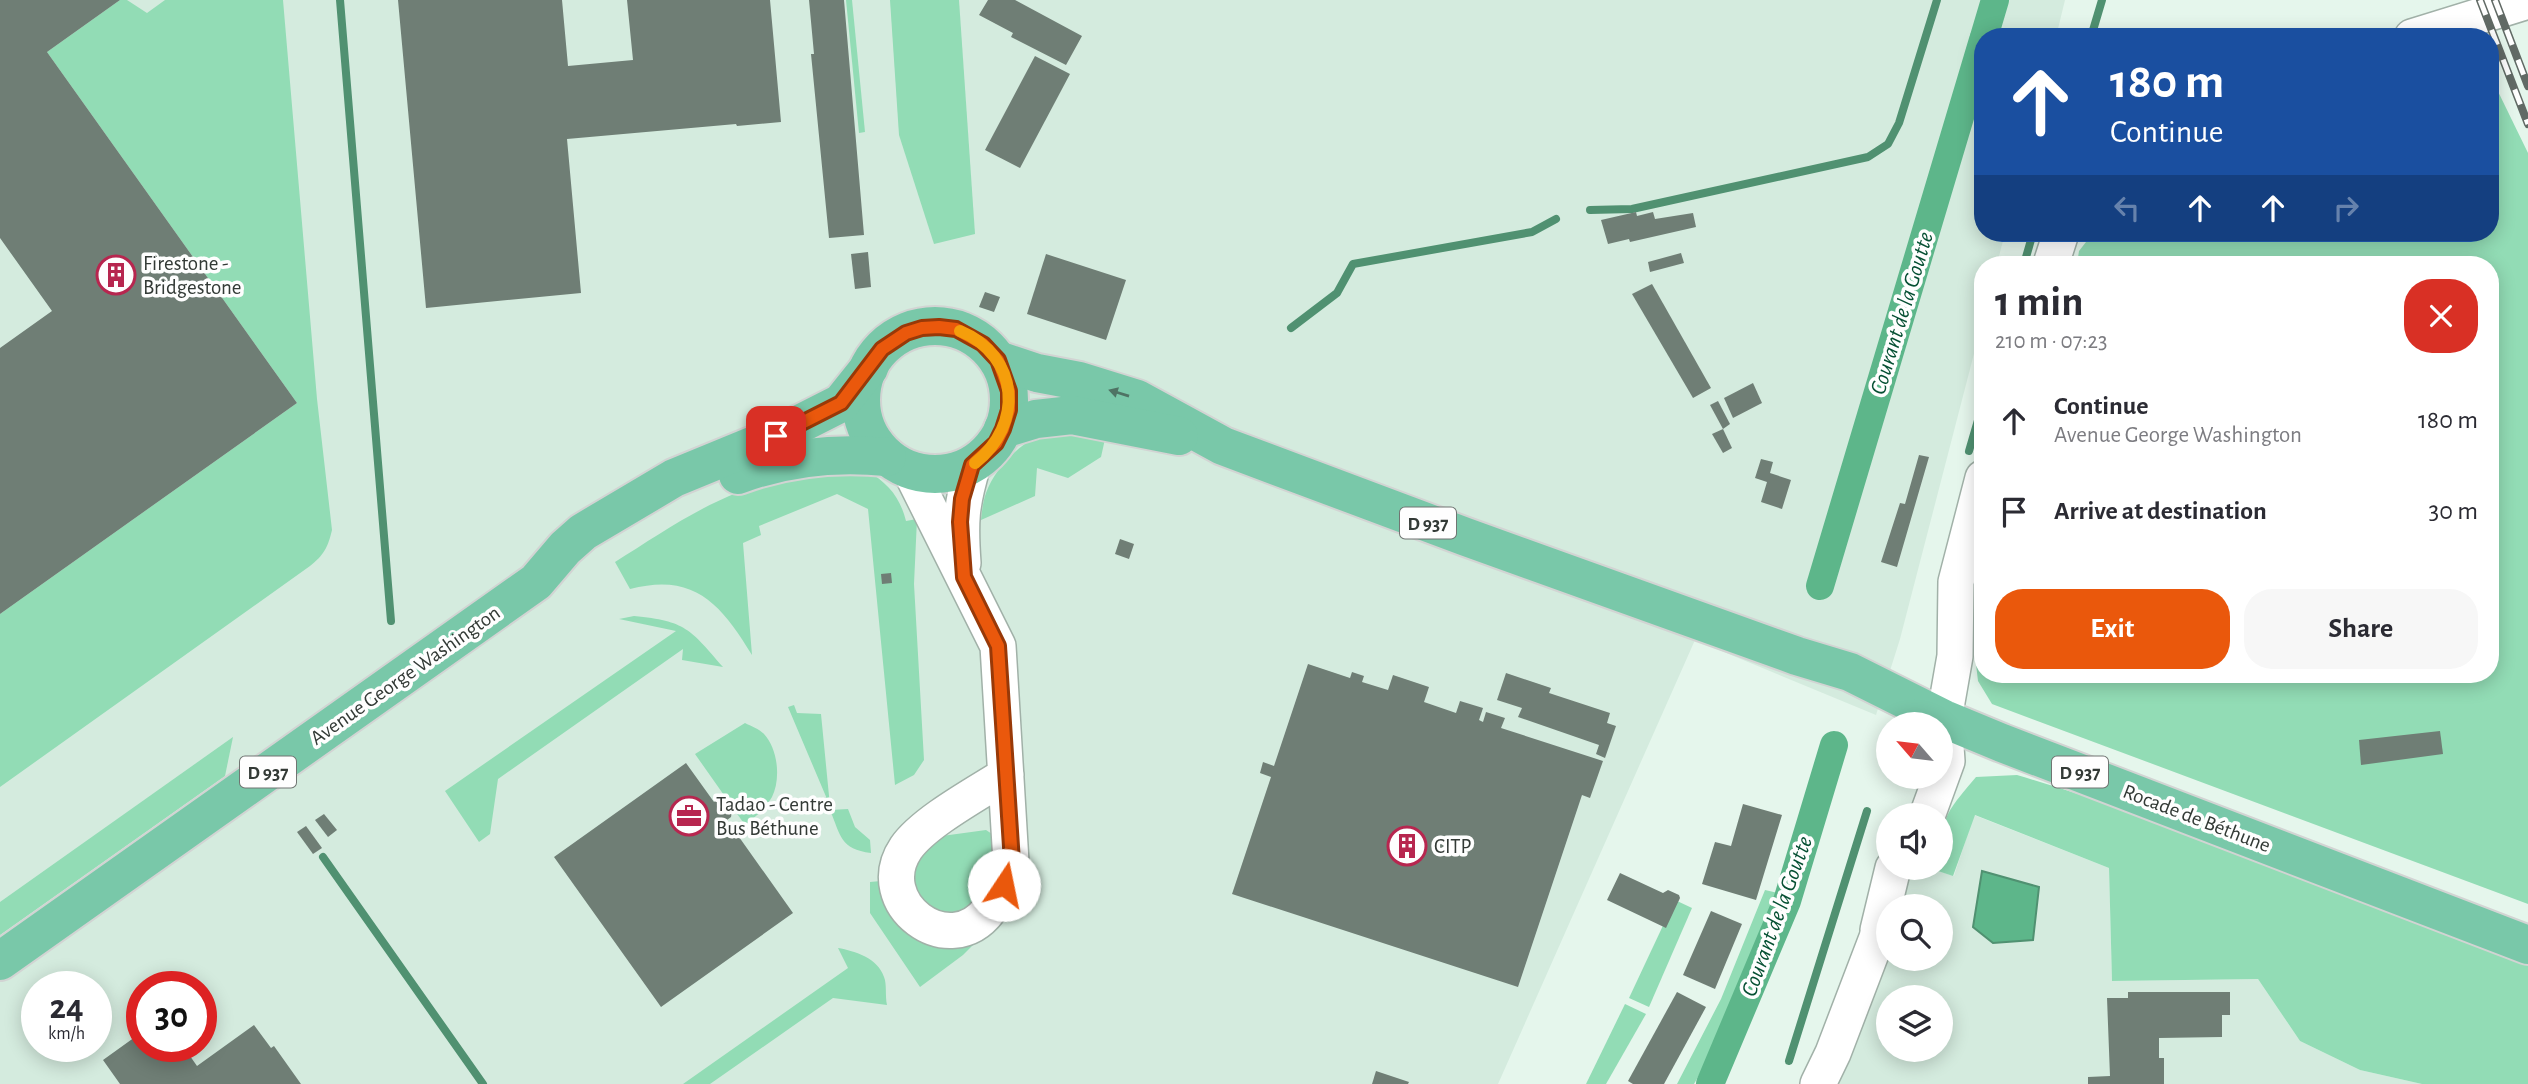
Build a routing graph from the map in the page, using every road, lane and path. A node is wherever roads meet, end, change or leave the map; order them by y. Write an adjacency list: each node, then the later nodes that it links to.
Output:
1 (2528, 1): 2 (street)
2 (2441, 28)
3 (998, 360): 4 (main road); 5 (main road); 6 (main road, D 937, one-way to 3)
4 (869, 368): 7 (main road); 11 (main road, Avenue George Washington / D 937)
5 (1003, 429): 6 (main road, D 937); 8 (main road)
6 (1223, 446): 12 (main road, Rocade de Béthune / D 937)
7 (899, 464): 8 (main road); 10 (street); 11 (main road, Avenue George Washington / D 937)
8 (972, 465): 10 (street)
9 (1974, 513): 13 (street)
10 (964, 577): 15 (street)
11 (536, 582): 19 (main road, Avenue George Washington / D 937)
12 (1924, 712)
13 (1944, 712)
14 (1953, 726): 18 (main road, Rocade de Béthune / D 937)
15 (1006, 775)
16 (1890, 880): 17 (street)
17 (1875, 943): 20 (street)
18 (2528, 945)
19 (0, 961)
20 (1818, 1084)

